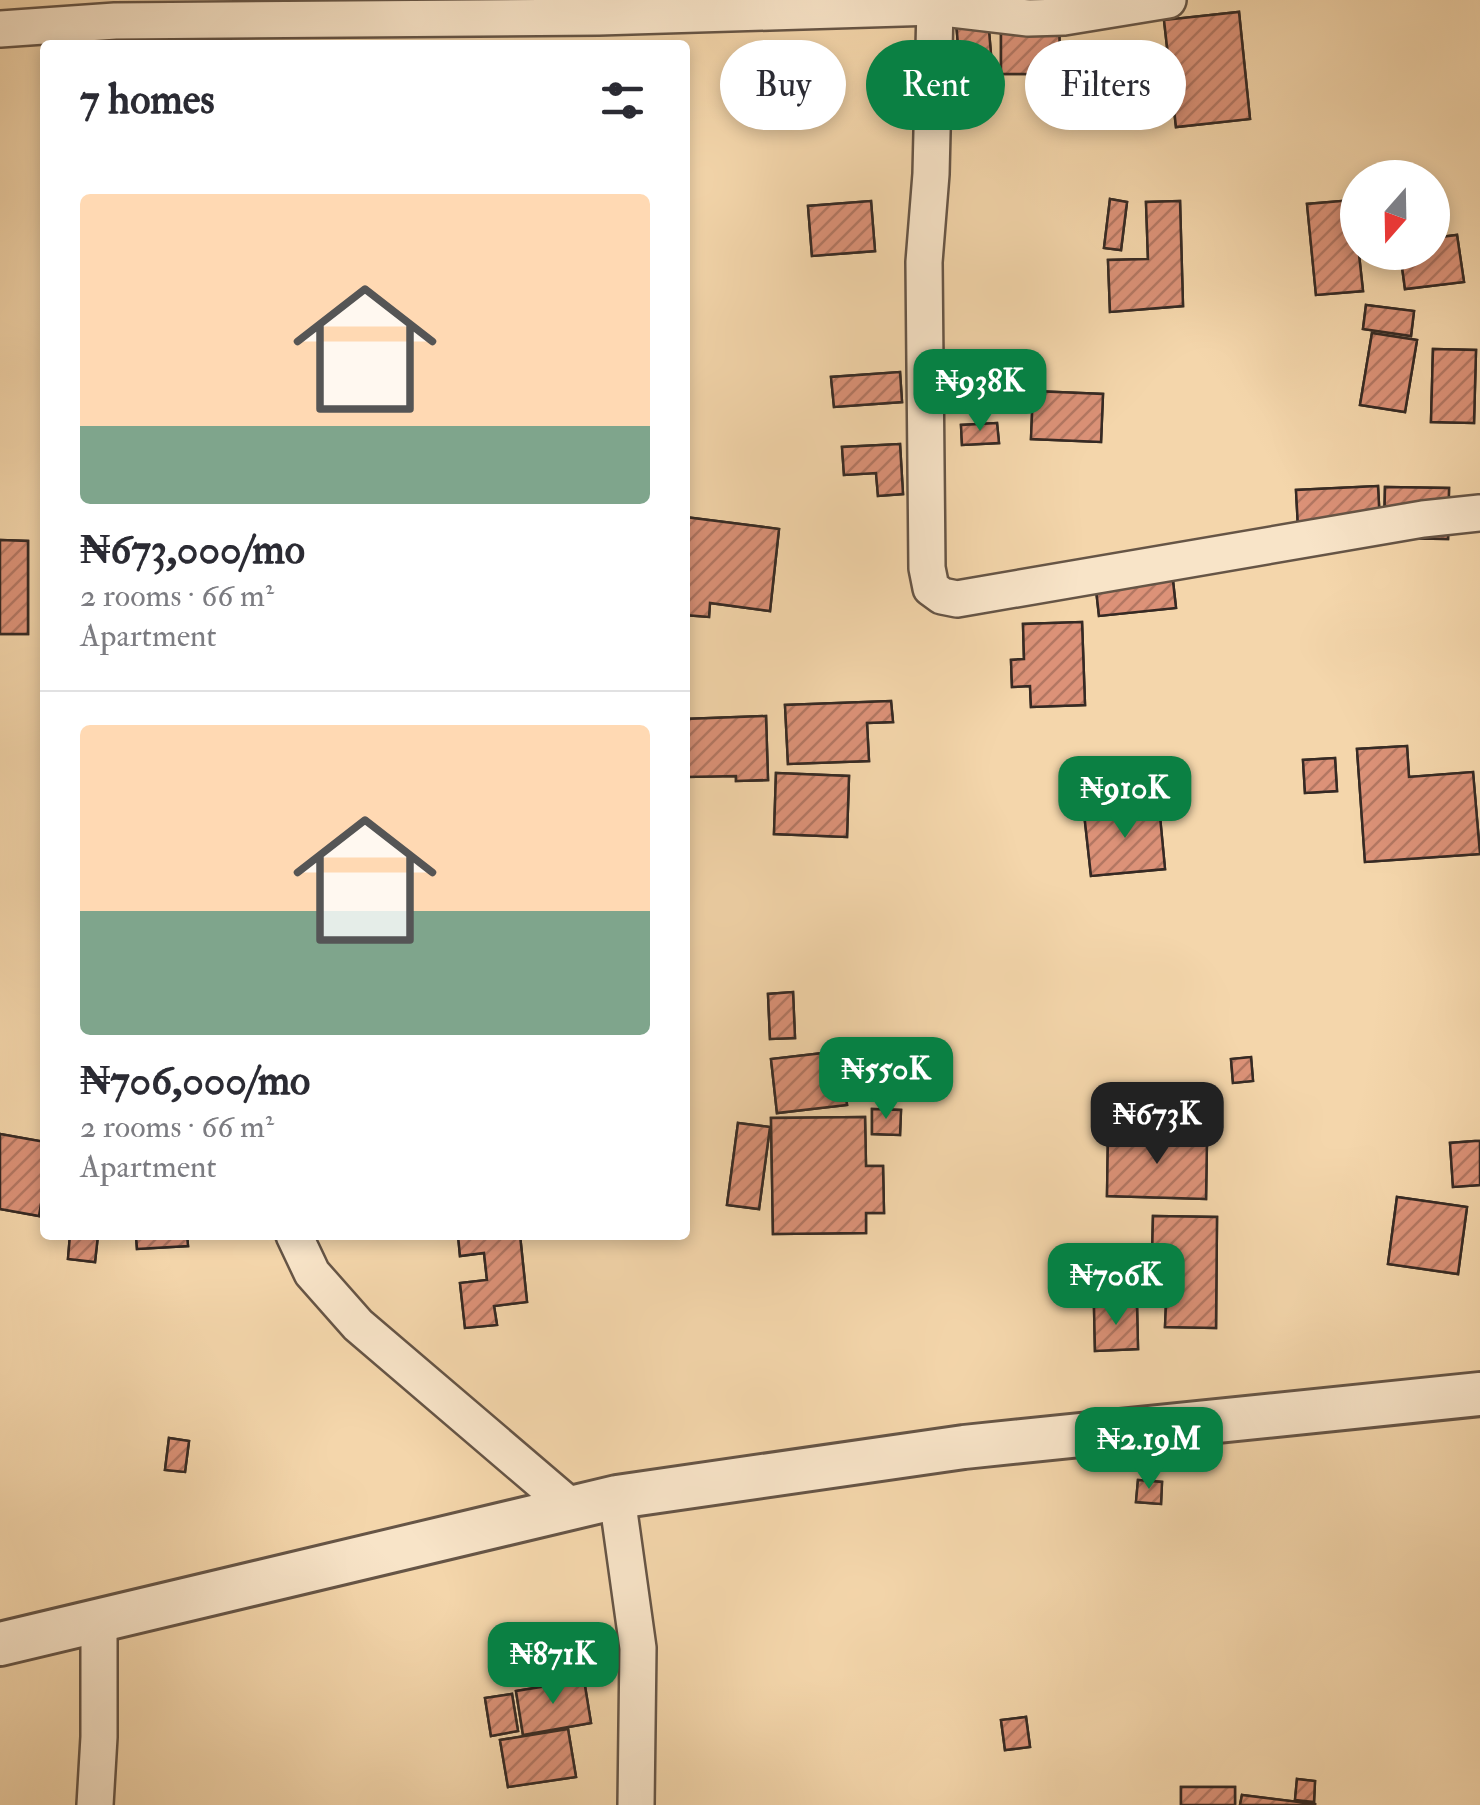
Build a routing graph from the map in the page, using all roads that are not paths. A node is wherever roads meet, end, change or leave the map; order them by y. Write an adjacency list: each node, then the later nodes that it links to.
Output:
1 (1168, 0): 2 (street)
2 (935, 7): 3 (street); 4 (street)
3 (0, 29)
4 (1480, 513)
5 (296, 1240): 8 (street)
6 (1480, 1394): 7 (street)
7 (618, 1497): 8 (street); 12 (street)
8 (571, 1508): 9 (street)
9 (99, 1619): 10 (street); 11 (street)
10 (0, 1644)
11 (95, 1805)
12 (636, 1805)

